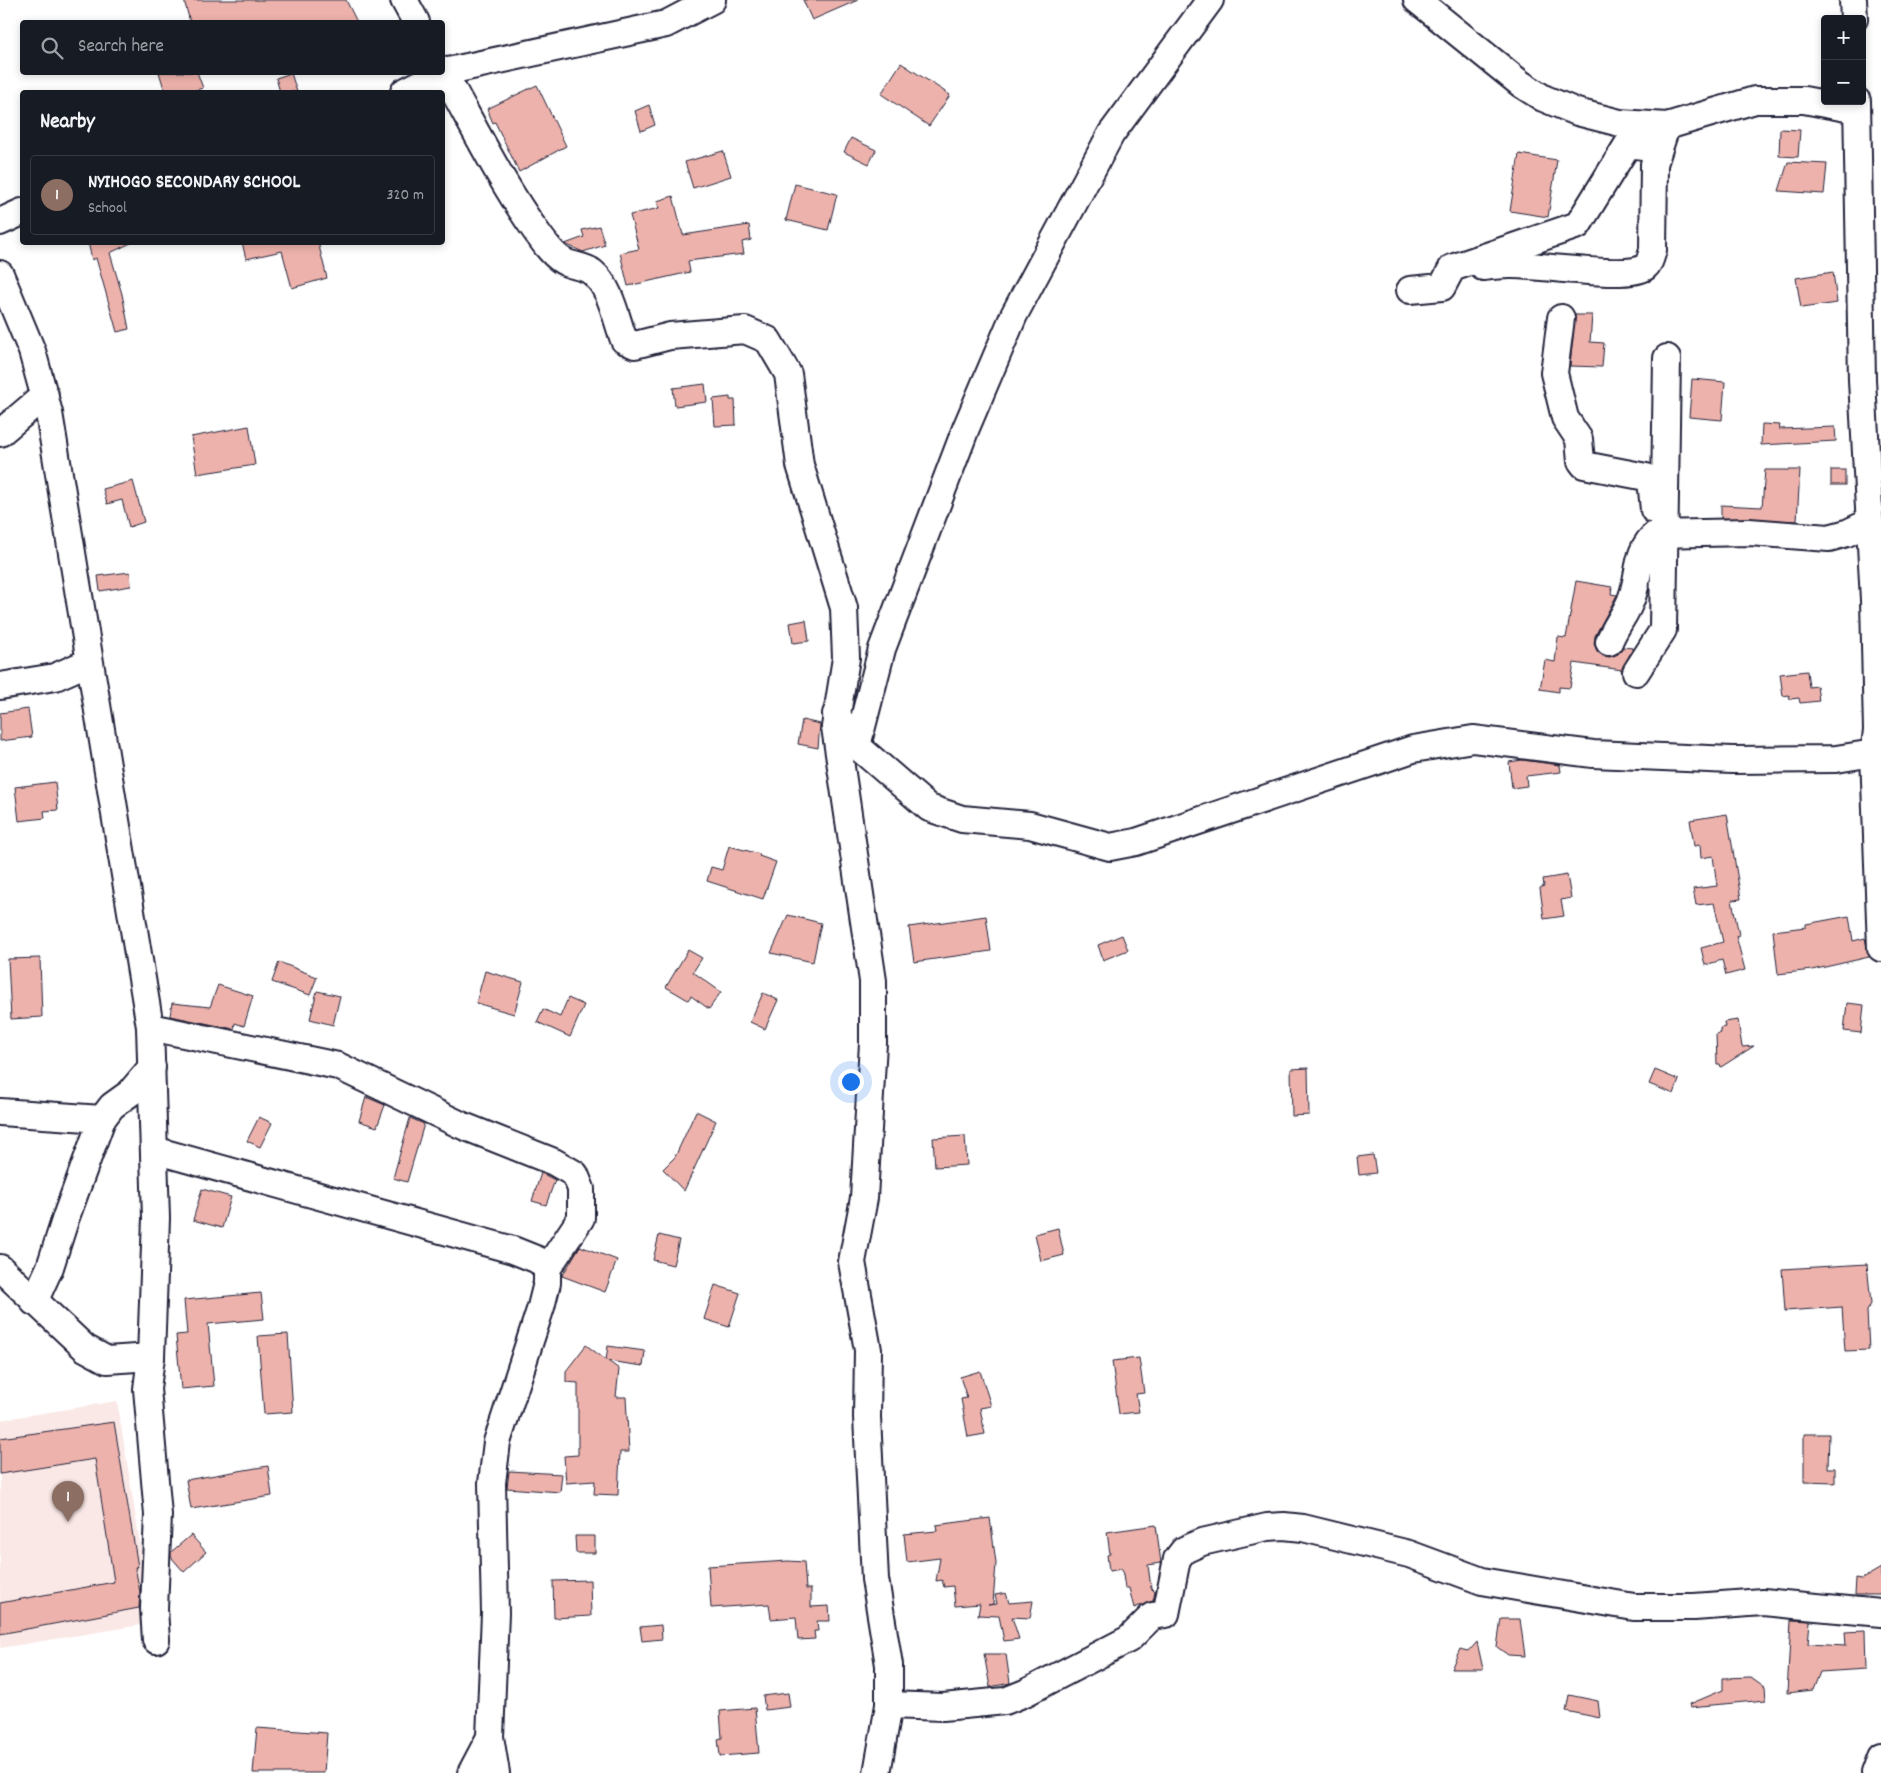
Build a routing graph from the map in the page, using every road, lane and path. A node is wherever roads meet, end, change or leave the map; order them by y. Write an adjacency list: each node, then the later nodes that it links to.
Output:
1 (404, 0): 7 (street)
2 (712, 0): 8 (street)
3 (1210, 0): 33 (street)
4 (1417, 0): 13 (street)
5 (1853, 0): 6 (street)
6 (1854, 15)
7 (415, 20)
8 (445, 71)
9 (436, 75): 11 (street)
10 (445, 75): 31 (street)
11 (408, 90)
12 (1857, 106): 14 (street); 22 (street)
13 (1640, 126): 14 (street); 19 (street)
14 (1667, 126): 17 (street)
15 (20, 213): 16 (street)
16 (0, 222)
17 (1479, 268)
18 (0, 274): 23 (street)
19 (1410, 290)
20 (1561, 318): 26 (street)
21 (1667, 358): 26 (street)
22 (1872, 390): 25 (street)
23 (45, 394): 24 (street); 28 (street)
24 (0, 434)
25 (1870, 522): 26 (street); 32 (street)
26 (1660, 533): 27 (street); 29 (street)
27 (1609, 642)
28 (89, 662): 30 (street); 35 (street)
29 (1636, 672)
30 (0, 686)
31 (835, 714): 33 (street); 46 (street)
32 (1877, 739): 33 (street); 34 (street)
33 (857, 746)
34 (1881, 948)
35 (150, 1027): 36 (street); 41 (street)
36 (152, 1068): 38 (street); 39 (street)
37 (0, 1112): 38 (street)
38 (102, 1119): 42 (street)
39 (154, 1150): 41 (street); 43 (street)
40 (0, 1268): 42 (street)
41 (547, 1269): 47 (street)
42 (34, 1302): 43 (street)
43 (151, 1357): 45 (street)
44 (1881, 1613): 46 (street)
45 (156, 1640)
46 (889, 1705): 51 (street)
47 (490, 1737): 49 (street); 50 (street)
48 (1881, 1757): 52 (street)
49 (472, 1773)
50 (496, 1773)
51 (877, 1773)
52 (1875, 1773)

